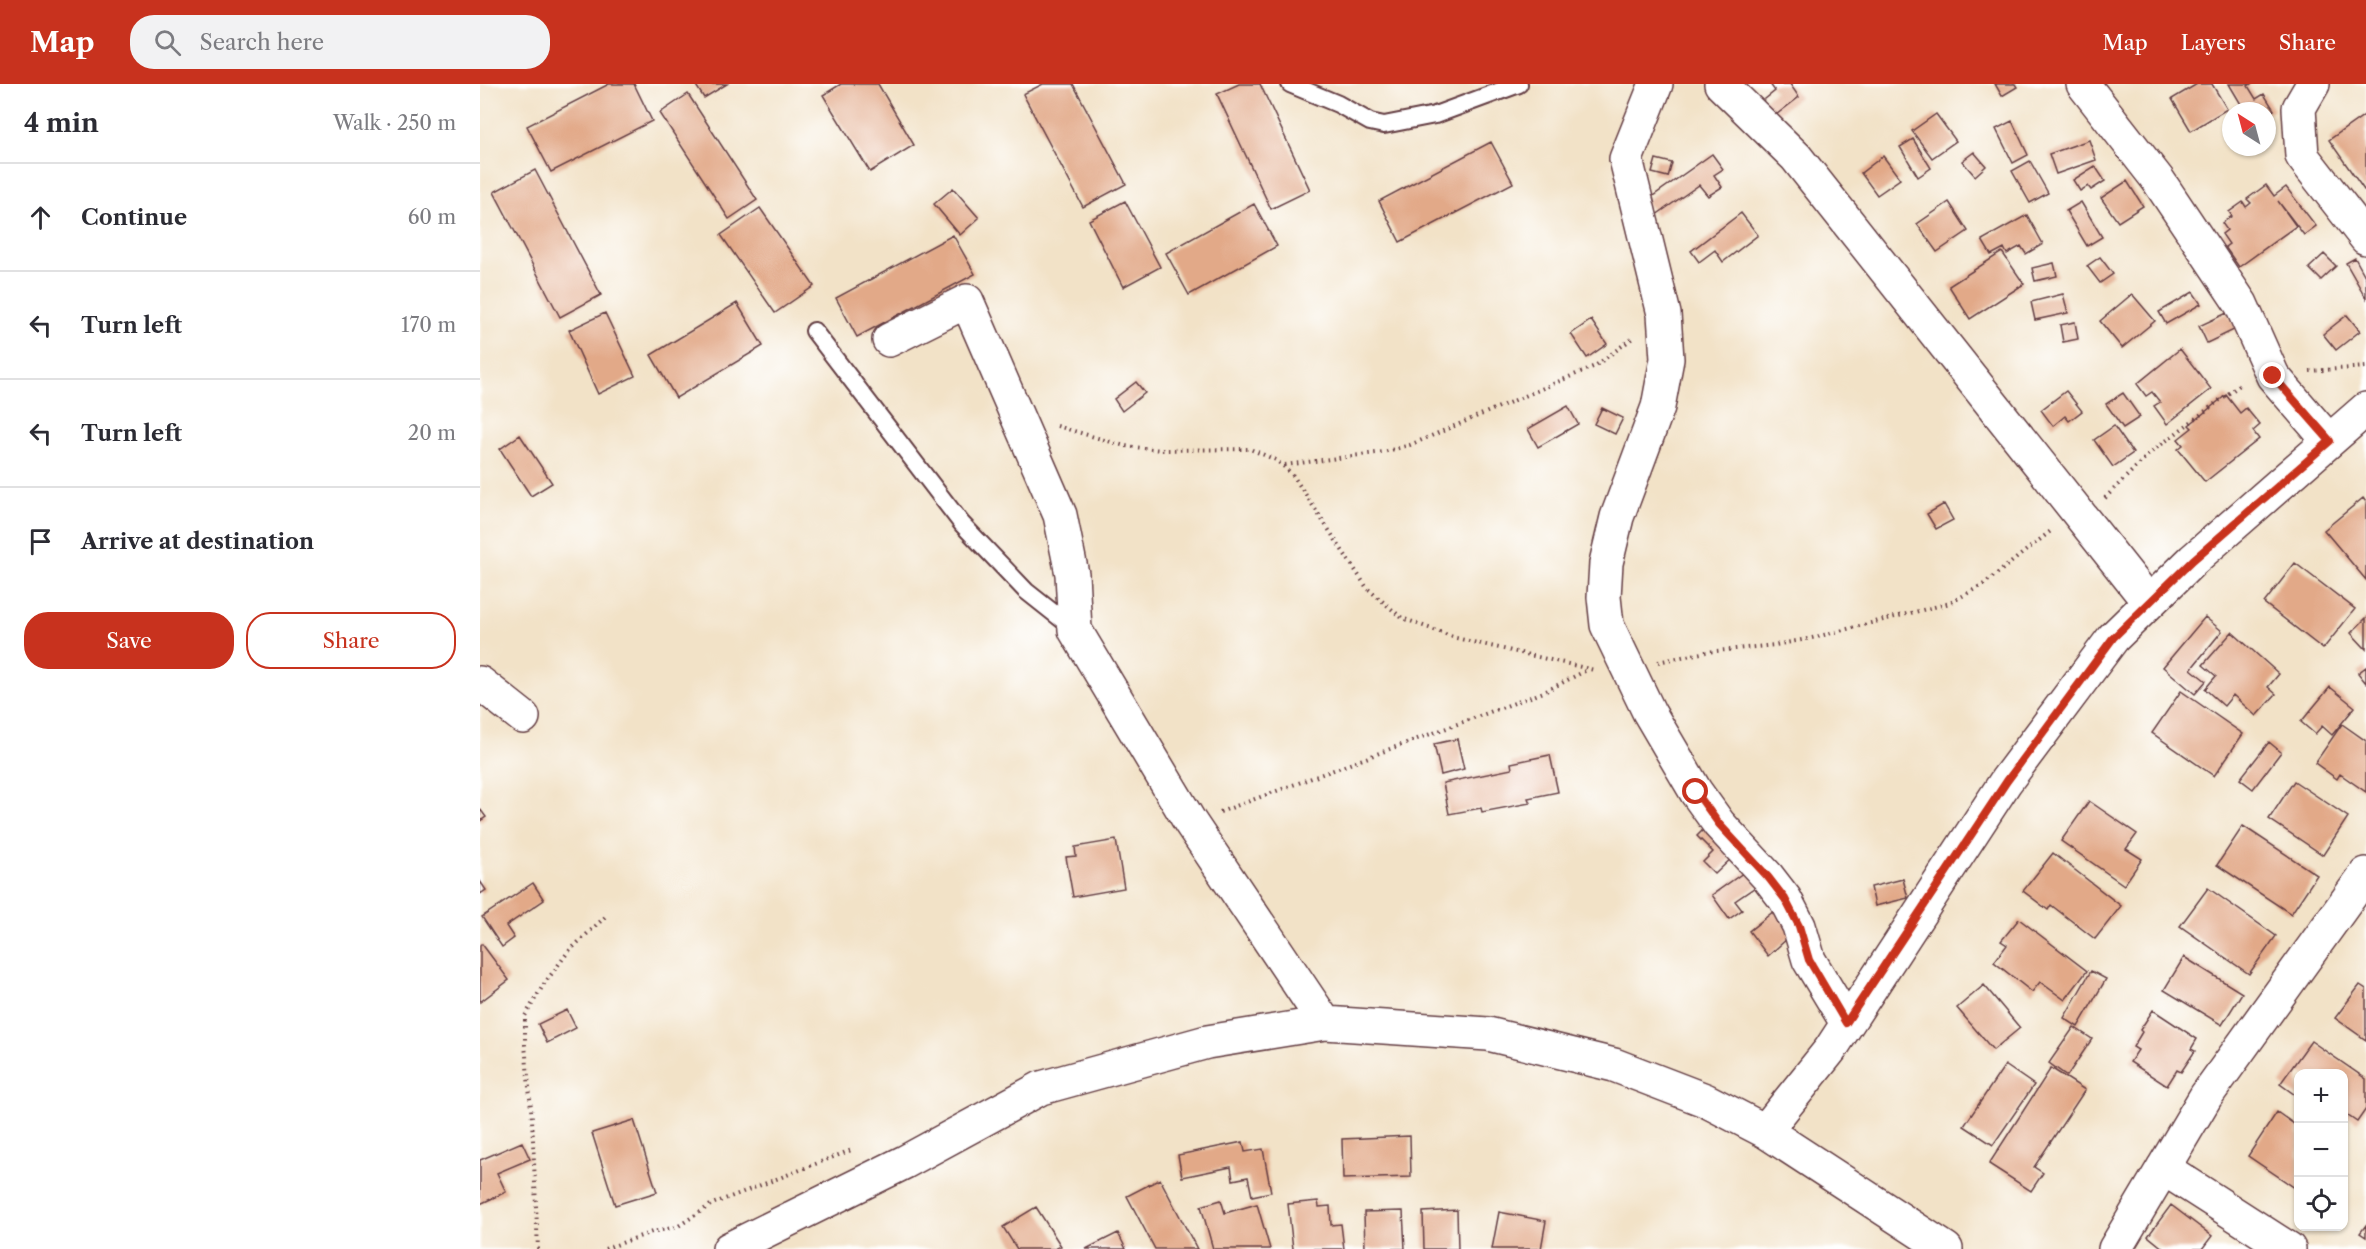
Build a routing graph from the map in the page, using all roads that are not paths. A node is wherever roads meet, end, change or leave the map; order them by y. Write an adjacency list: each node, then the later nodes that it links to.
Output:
1 (1290, 84): 2 (lane)
2 (1520, 84)
3 (1656, 84): 18 (street)
4 (1721, 84): 12 (street)
5 (2083, 84): 11 (street)
6 (2313, 84): 7 (street)
7 (2366, 238)
8 (814, 331): 13 (lane)
9 (889, 340): 13 (street)
10 (2366, 410): 11 (street)
11 (2330, 441): 12 (street)
12 (2148, 601): 18 (street)
13 (1075, 630): 17 (street)
14 (480, 683): 15 (street)
15 (523, 717)
16 (2366, 874): 20 (street)
17 (1325, 1023): 19 (street); 22 (street)
18 (1846, 1023): 19 (street)
19 (1765, 1131): 21 (street)
20 (2163, 1168): 23 (street); 24 (street)
21 (1924, 1243)
22 (729, 1249)
23 (2115, 1249)
24 (2289, 1249)

